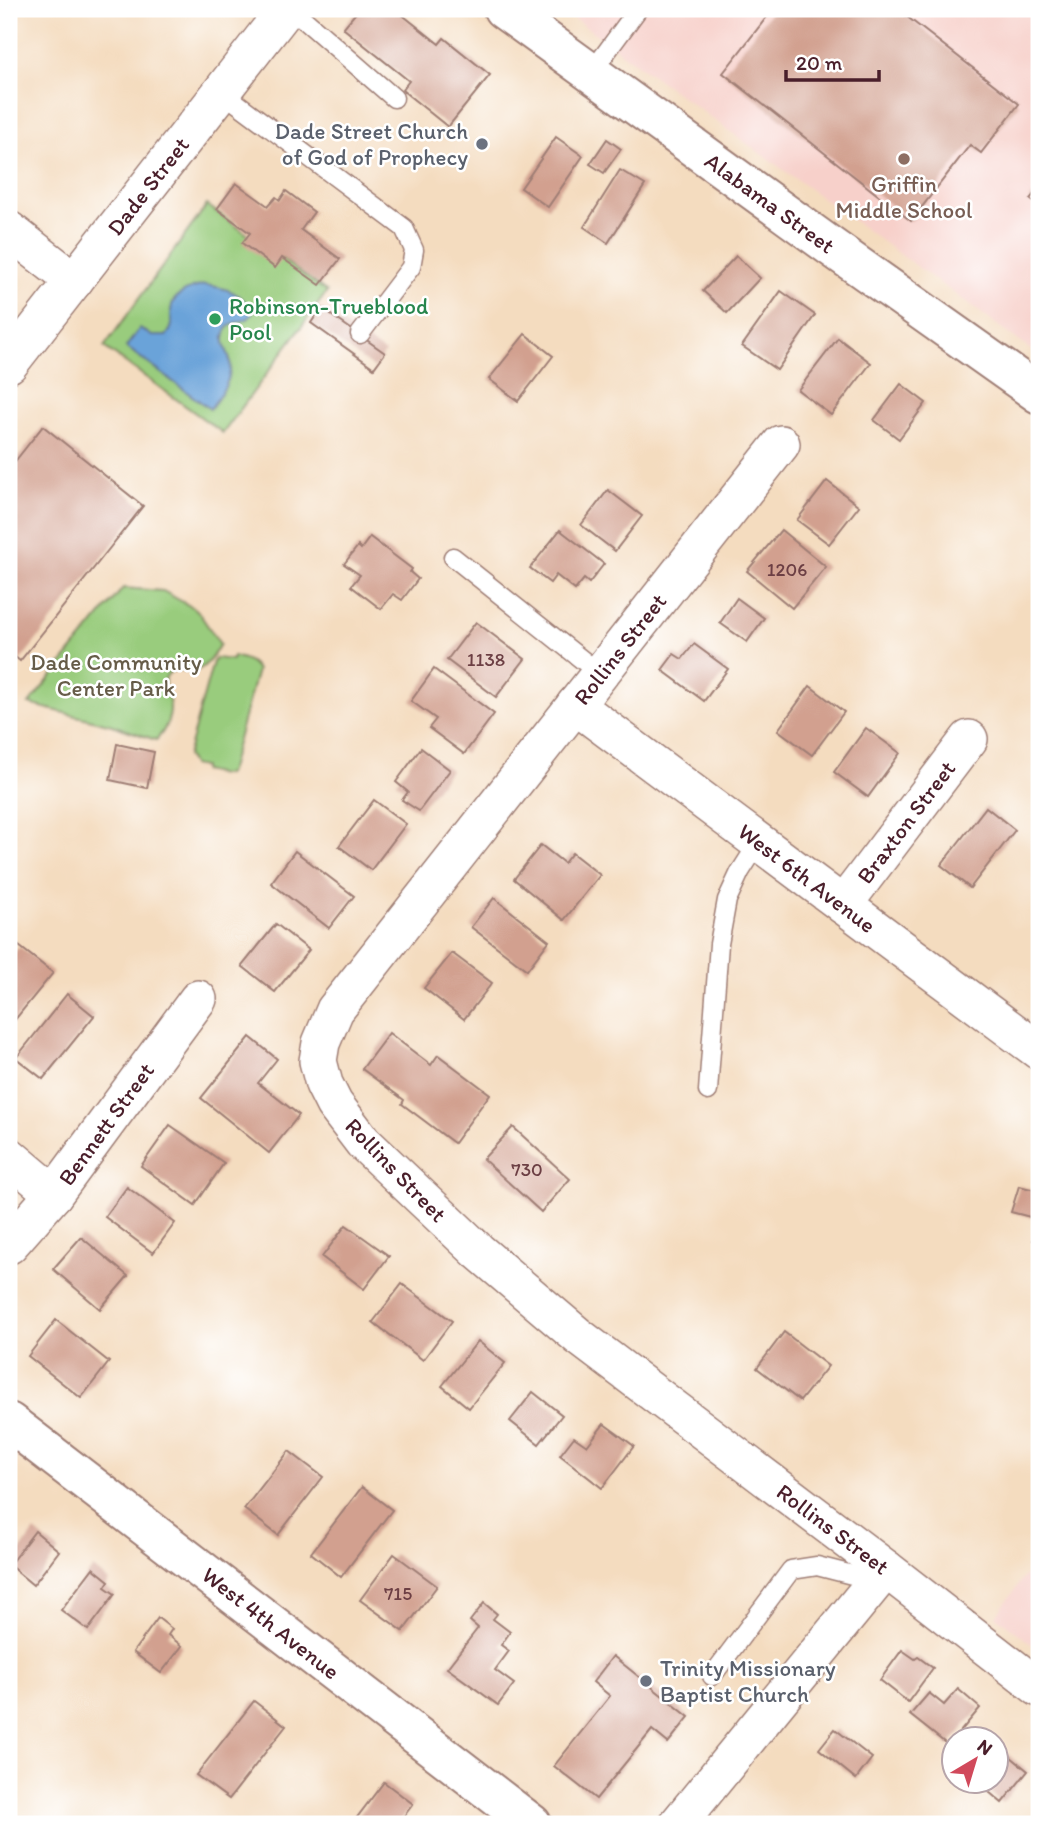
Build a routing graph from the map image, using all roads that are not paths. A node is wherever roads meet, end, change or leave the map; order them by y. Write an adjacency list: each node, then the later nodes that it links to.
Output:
1 (289, 9): 7 (street, Dade Street); 8 (lane)
2 (503, 9): 6 (street, Alabama Street)
3 (621, 9): 5 (lane)
4 (638, 9): 5 (lane)
5 (622, 30): 6 (lane)
6 (591, 73): 13 (street, Alabama Street)
7 (222, 92): 10 (street, Dade Street); 11 (lane)
8 (394, 98)
9 (9, 230): 10 (street)
10 (74, 281): 12 (street, Dade Street)
11 (360, 334)
12 (9, 364)
13 (1039, 394)
14 (781, 444): 16 (street, Rollins Street)
15 (453, 557): 16 (lane)
16 (600, 674): 17 (street, Rollins Street)
17 (575, 705): 19 (street, West 6th Avenue); 28 (street, Rollins Street)
18 (969, 739): 20 (street, Braxton Street)
19 (759, 842): 20 (street, West 6th Avenue); 23 (lane)
20 (844, 905): 22 (street, West 6th Avenue)
21 (198, 999): 25 (street, Bennett Street)
22 (1039, 1051)
23 (708, 1091)
24 (9, 1156): 25 (street)
25 (54, 1194): 26 (street, Bennett Street)
26 (9, 1245)
27 (9, 1422): 31 (street, West 4th Avenue)
28 (881, 1575): 29 (lane); 30 (street, Rollins Street); 32 (street)
29 (712, 1676)
30 (1039, 1688)
31 (532, 1824)
32 (678, 1824)

